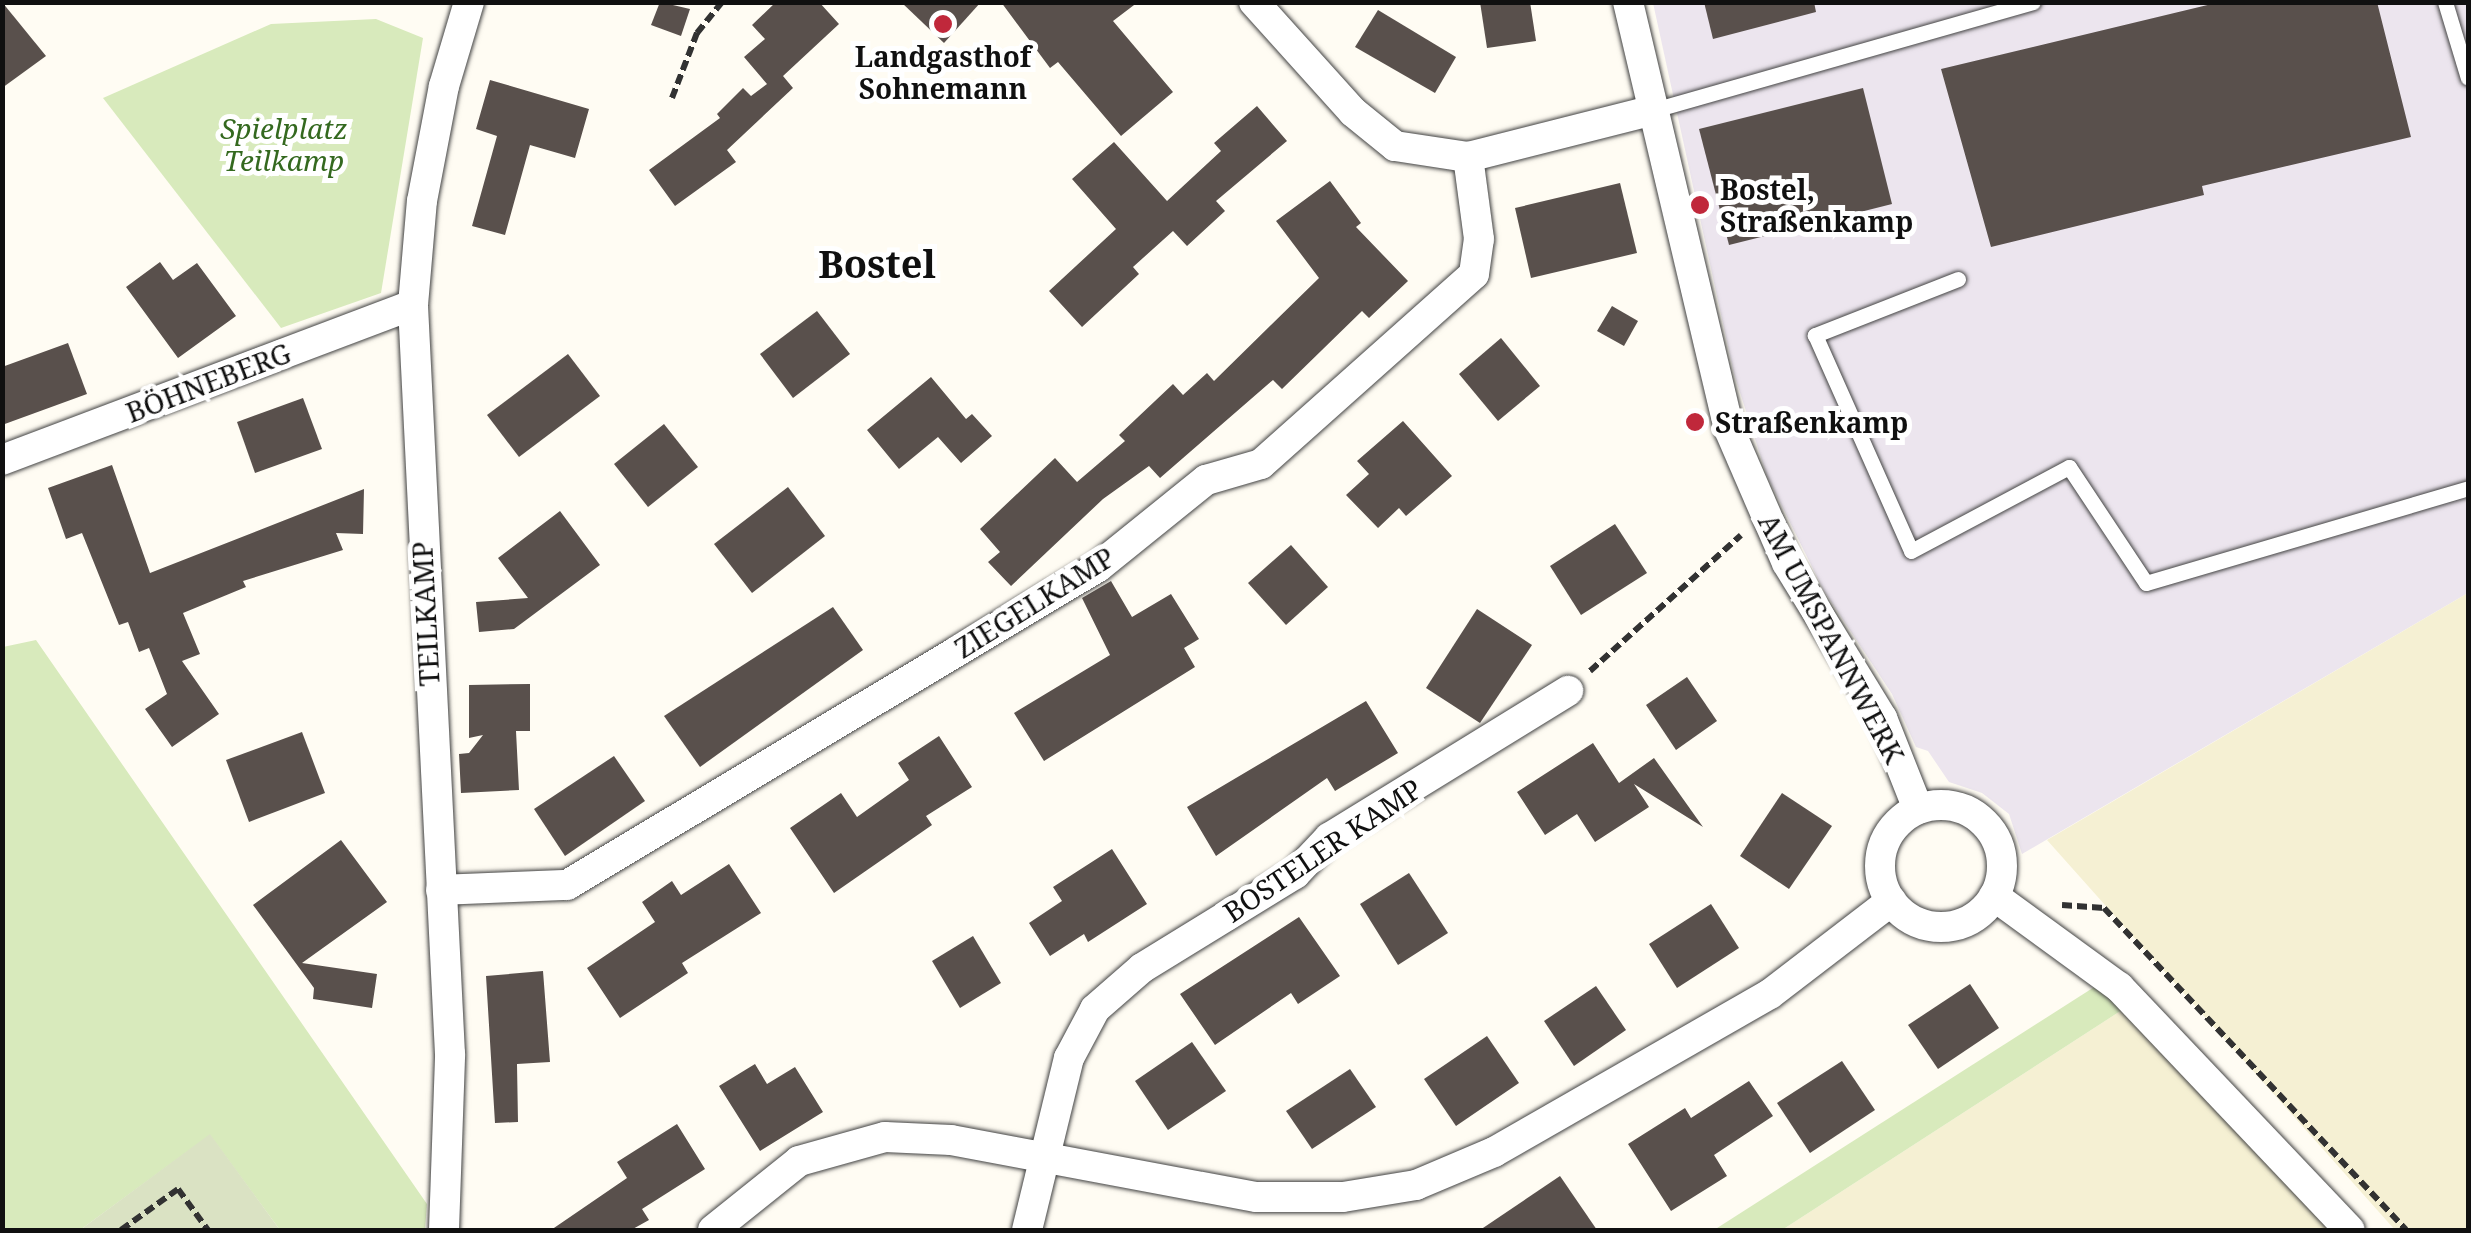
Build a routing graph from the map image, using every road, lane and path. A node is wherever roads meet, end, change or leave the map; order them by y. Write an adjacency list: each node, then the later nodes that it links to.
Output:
1 (469, 2): 12 (street, TEILKAMP)
2 (722, 2): 8 (path)
3 (1254, 2): 10 (street)
4 (1628, 2): 9 (street, AM UMSPANNWERK)
5 (2033, 2): 9 (lane)
6 (2446, 2): 7 (lane)
7 (2468, 78)
8 (672, 98)
9 (1654, 110): 10 (street); 15 (street, AM UMSPANNWERK)
10 (1468, 157): 18 (street, ZIEGELKAMP)
11 (1958, 279): 14 (lane)
12 (413, 305): 13 (street, BÖHNEBERG); 18 (street, TEILKAMP)
13 (2, 460)
14 (2468, 488)
15 (1764, 514): 16 (path); 17 (street, AM UMSPANNWERK)
16 (1568, 691): 22 (street, BOSTELER KAMP)
17 (1918, 809): 19 (street); 20 (street)
18 (440, 890): 25 (street, TEILKAMP)
19 (1994, 896): 20 (street); 28 (street)
20 (1890, 900): 22 (street)
21 (2054, 904): 29 (path)
22 (1044, 1160): 26 (street); 27 (street, BOSTELER KAMP)
23 (120, 1230): 24 (path)
24 (208, 1230)
25 (444, 1230)
26 (713, 1230)
27 (1027, 1230)
28 (2350, 1230)
29 (2406, 1230)

